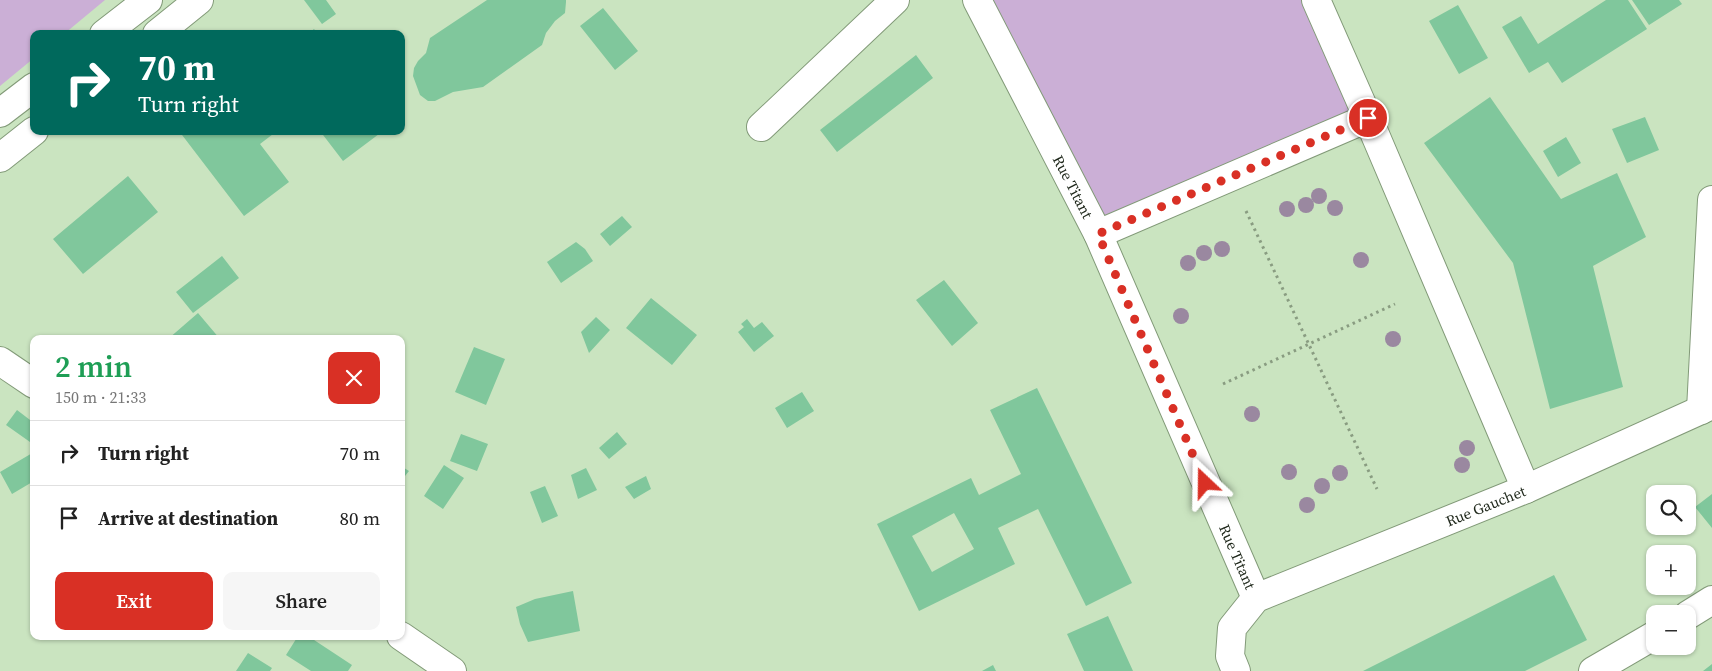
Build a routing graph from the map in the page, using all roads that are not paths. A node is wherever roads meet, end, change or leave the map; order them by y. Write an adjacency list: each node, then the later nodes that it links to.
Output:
1 (148, 0): 6 (street)
2 (199, 0): 7 (street)
3 (895, 0): 11 (street)
4 (978, 0): 15 (street, Rue Titant)
5 (1316, 0): 10 (street)
6 (109, 30)
7 (162, 30)
8 (30, 90): 9 (street)
9 (0, 113)
10 (1368, 118): 15 (street); 19 (street)
11 (760, 127)
12 (30, 134): 13 (street)
13 (0, 158)
14 (1712, 200): 18 (street)
15 (1098, 234): 20 (street, Rue Titant)
16 (0, 361): 17 (street)
17 (30, 381)
18 (1706, 408): 19 (street, Rue Gauchet)
19 (1526, 489): 20 (street, Rue Gauchet)
20 (1256, 598): 27 (street)
21 (1712, 600): 22 (street)
22 (1696, 610)
23 (405, 639): 26 (street)
24 (1646, 643): 25 (street)
25 (1622, 664): 28 (street)
26 (452, 671)
27 (1236, 671)
28 (1593, 671)

